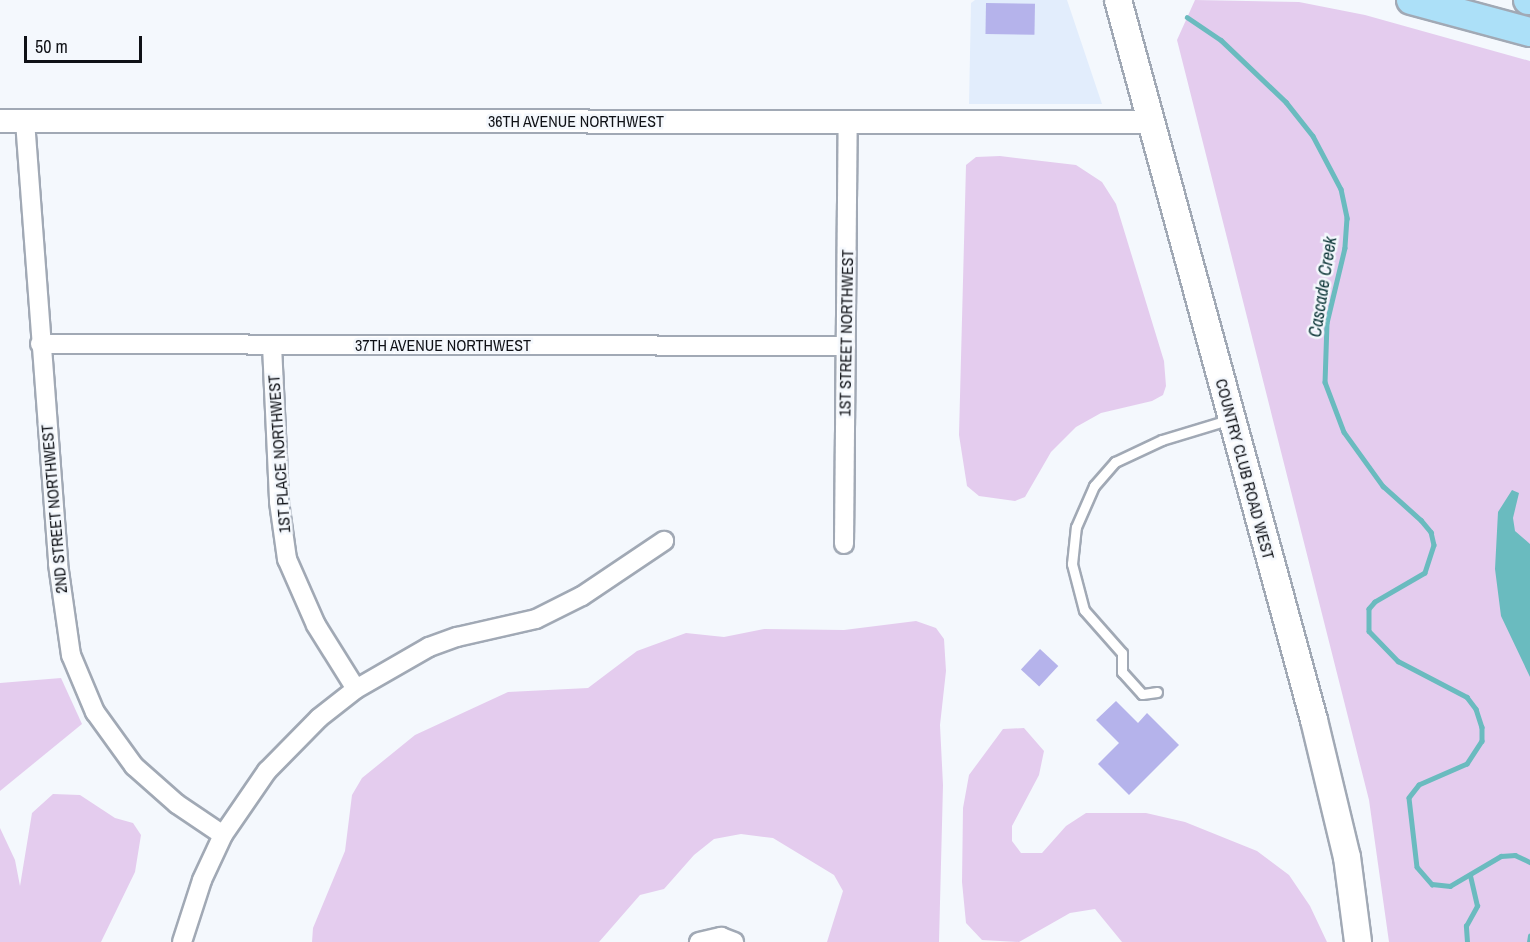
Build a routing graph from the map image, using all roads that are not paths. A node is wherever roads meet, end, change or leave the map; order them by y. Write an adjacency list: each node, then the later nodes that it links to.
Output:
1 (1118, 0): 7 (main road, COUNTRY CLUB ROAD WEST)
2 (1411, 0): 3 (main road)
3 (1530, 32)
4 (0, 121): 5 (street, 36TH AVENUE NORTHWEST)
5 (26, 121): 6 (street, 36TH AVENUE NORTHWEST); 8 (street, 2ND STREET NORTHWEST)
6 (848, 121): 7 (street, 36TH AVENUE NORTHWEST); 10 (street, 1ST STREET NORTHWEST)
7 (1151, 122): 11 (main road, COUNTRY CLUB ROAD WEST)
8 (40, 344): 9 (street, 37TH AVENUE NORTHWEST); 16 (street, 2ND STREET NORTHWEST)
9 (272, 345): 10 (street, 37TH AVENUE NORTHWEST); 14 (street, 1ST PLACE NORTHWEST)
10 (846, 346): 13 (street, 1ST STREET NORTHWEST)
11 (1231, 419): 15 (lane); 20 (main road, COUNTRY CLUB ROAD WEST)
12 (664, 541): 14 (street)
13 (844, 544)
14 (356, 689): 16 (street)
15 (1157, 692)
16 (223, 835): 17 (street)
17 (182, 942)
18 (699, 942): 19 (street)
19 (734, 942)
20 (1358, 942)

